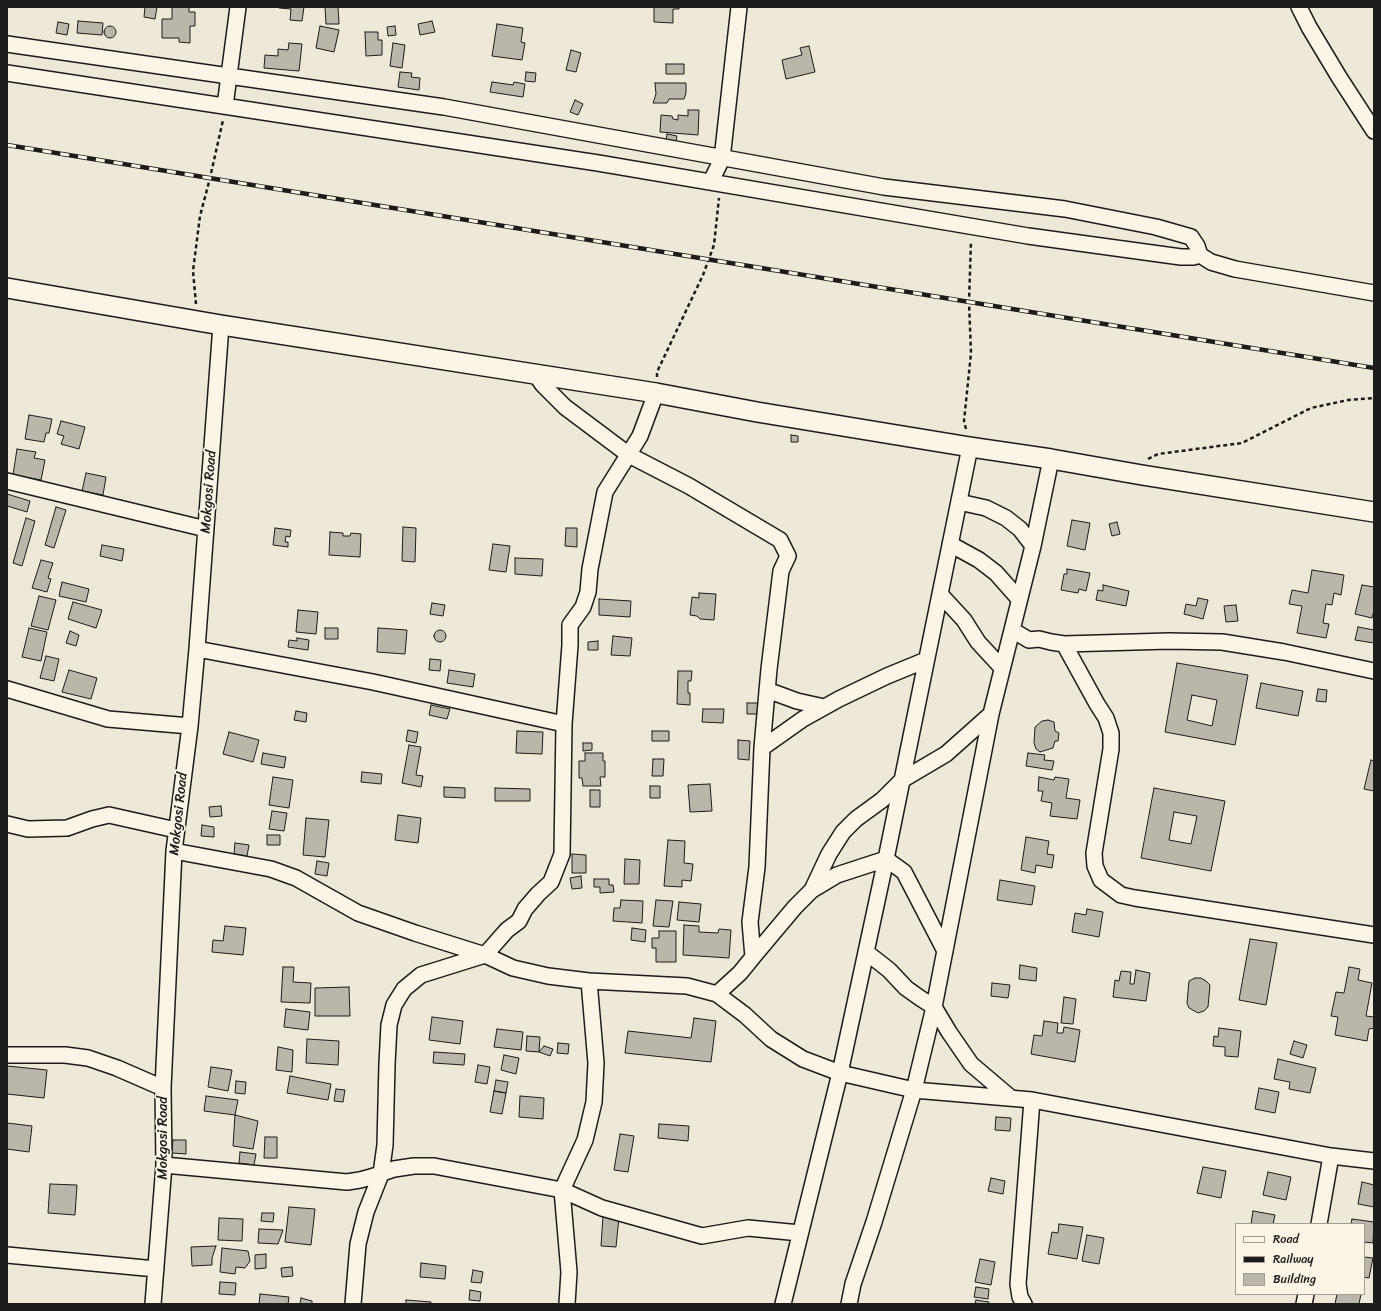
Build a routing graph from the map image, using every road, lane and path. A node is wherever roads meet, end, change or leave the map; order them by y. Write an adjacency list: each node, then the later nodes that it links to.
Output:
1 (238, 7): 6 (street)
2 (739, 7): 9 (street)
3 (1299, 7): 8 (street)
4 (7, 44): 6 (street)
5 (7, 73): 7 (street)
6 (229, 75): 7 (street); 9 (street)
7 (225, 106): 10 (street); 15 (path)
8 (1374, 131)
9 (722, 159): 10 (street); 12 (street)
10 (716, 182): 11 (street); 18 (path)
11 (971, 226): 12 (street); 20 (path)
12 (1200, 255): 14 (street)
13 (7, 288): 15 (street)
14 (1374, 293)
15 (198, 320): 16 (street)
16 (221, 325): 17 (street); 27 (street, Mokgosi Road)
17 (536, 375): 18 (street); 21 (street)
18 (656, 393): 20 (street); 21 (street)
19 (1374, 398): 23 (path)
20 (970, 447): 22 (street); 25 (street)
21 (629, 455): 39 (street); 42 (street)
22 (1051, 459): 23 (street); 29 (street)
23 (1142, 475): 26 (street)
24 (7, 481): 27 (street)
25 (959, 502): 28 (street); 29 (street)
26 (1369, 508)
27 (206, 529): 34 (street, Mokgosi Road)
28 (950, 544): 30 (street); 31 (street)
29 (1033, 546): 31 (street)
30 (940, 594): 35 (street); 36 (street)
31 (1019, 599): 32 (street)
32 (1012, 630): 33 (street); 36 (street)
33 (1064, 644): 37 (street); 51 (street)
34 (197, 649): 42 (street); 43 (street, Mokgosi Road)
35 (926, 660): 40 (street); 45 (street)
36 (1002, 668): 41 (street)
37 (1374, 670)
38 (7, 689): 43 (street)
39 (767, 690): 40 (street); 44 (street)
40 (824, 707): 44 (street)
41 (991, 714): 45 (street); 52 (street)
42 (564, 724): 54 (street)
43 (190, 726): 47 (street, Mokgosi Road)
44 (762, 748): 55 (street)
45 (902, 780): 49 (street); 50 (street)
46 (7, 824): 47 (street)
47 (176, 830): 48 (street, Mokgosi Road)
48 (174, 851): 54 (street); 61 (street, Mokgosi Road)
49 (886, 859): 50 (street); 52 (street); 53 (street)
50 (812, 890): 55 (street)
51 (1374, 935)
52 (945, 950): 58 (street)
53 (866, 952): 58 (street); 60 (street)
54 (485, 955): 56 (street); 68 (street)
55 (753, 957): 57 (street)
56 (589, 981): 57 (street); 69 (street)
57 (717, 994): 60 (street)
58 (934, 1006): 62 (street); 63 (street)
59 (7, 1055): 61 (street)
60 (840, 1073): 62 (street); 71 (street)
61 (163, 1088): 67 (street, Mokgosi Road)
62 (914, 1090): 63 (street); 78 (street)
63 (1010, 1098): 64 (street)
64 (1032, 1100): 65 (street); 79 (street)
65 (1331, 1156): 66 (street); 70 (street)
66 (1374, 1161)
67 (164, 1165): 68 (street); 73 (street, Mokgosi Road)
68 (381, 1174): 69 (street); 75 (street)
69 (562, 1190): 71 (street); 76 (street)
70 (1319, 1223)
71 (800, 1233): 77 (street)
72 (7, 1255): 73 (street)
73 (156, 1269): 74 (street, Mokgosi Road)
74 (153, 1304)
75 (353, 1304)
76 (567, 1304)
77 (784, 1304)
78 (849, 1304)
79 (1024, 1304)

